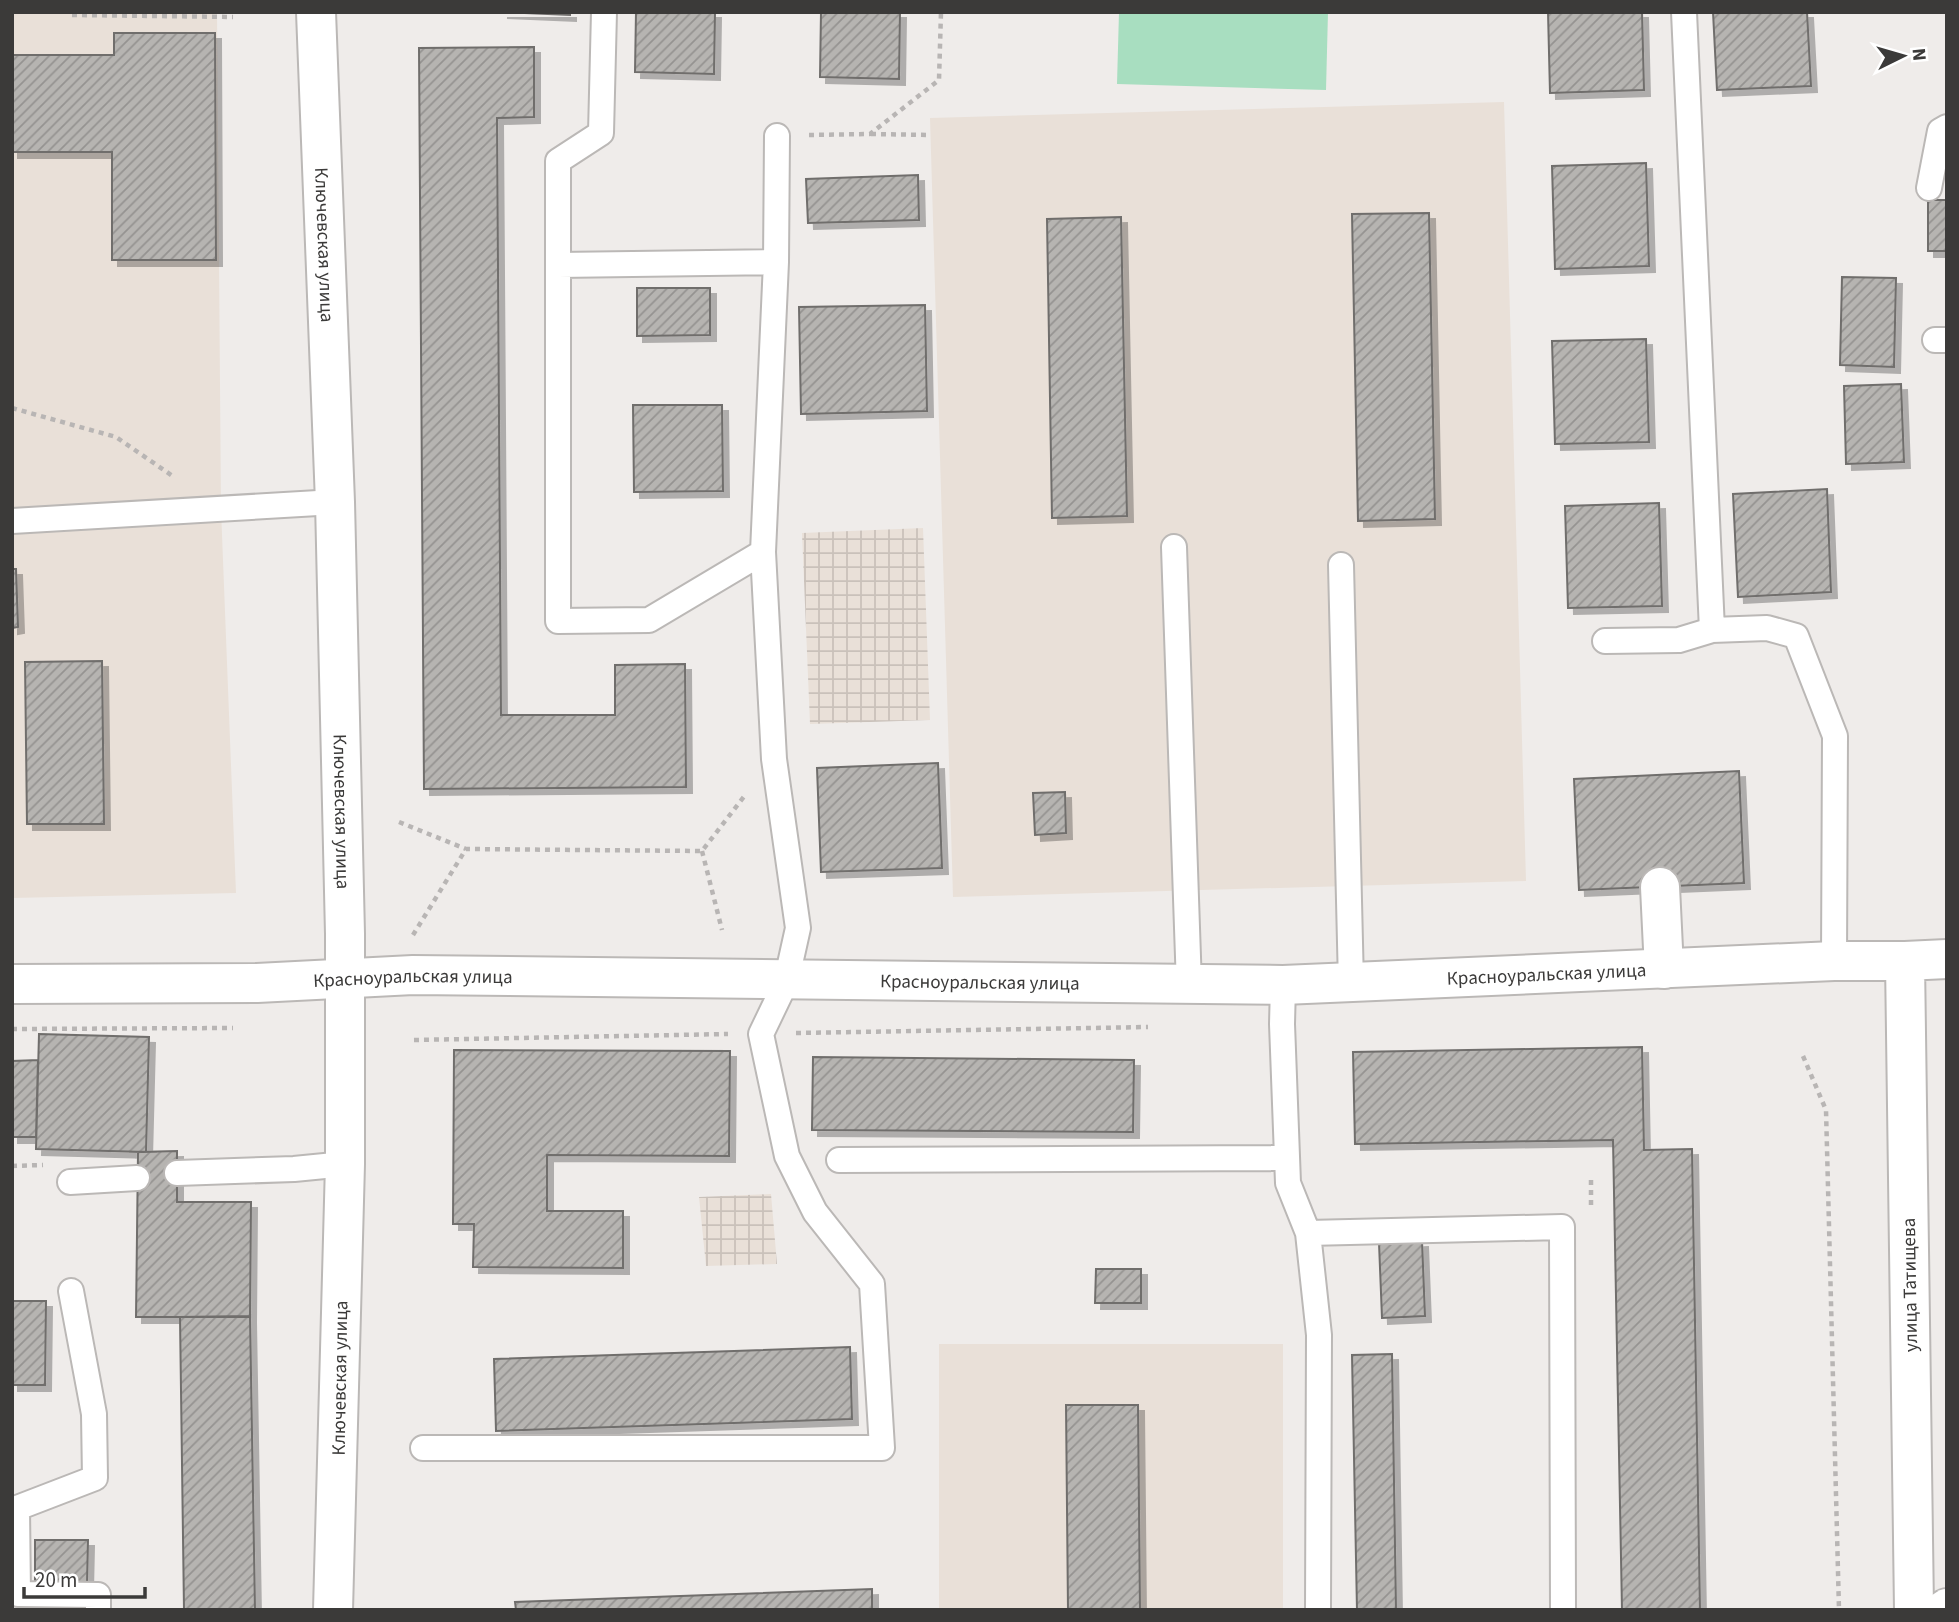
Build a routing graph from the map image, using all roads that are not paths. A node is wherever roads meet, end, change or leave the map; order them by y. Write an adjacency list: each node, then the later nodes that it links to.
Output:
1 (316, 12): 9 (street, Ключевская улица)
2 (604, 12): 8 (lane)
3 (1684, 12): 14 (lane)
4 (1947, 127): 6 (lane)
5 (777, 136): 7 (lane)
6 (1929, 188)
7 (776, 262): 8 (lane); 12 (lane)
8 (558, 265): 12 (lane)
9 (335, 502): 10 (lane); 21 (street, Ключевская улица)
10 (12, 521)
11 (1174, 547): 26 (lane)
12 (763, 552): 22 (lane)
13 (1341, 565): 24 (lane)
14 (1712, 630): 15 (lane); 18 (lane)
15 (1605, 641)
16 (1660, 887): 20 (street)
17 (1947, 959): 19 (street, Красноуральская улица)
18 (1834, 961): 19 (street, Красноуральская улица); 20 (street, Красноуральская улица)
19 (1905, 961): 40 (street, улица Татищева)
20 (1664, 970): 24 (street, Красноуральская улица)
21 (345, 976): 22 (street, Красноуральская улица); 23 (street, Красноуральская улица); 29 (street, Ключевская улица)
22 (786, 982): 26 (street, Красноуральская улица); 35 (lane)
23 (12, 984)
24 (1351, 984): 25 (street, Красноуральская улица)
25 (1283, 985): 26 (street, Красноуральская улица); 27 (lane)
26 (1189, 986)
27 (1287, 1158): 28 (lane); 33 (lane)
28 (839, 1160)
29 (345, 1164): 30 (lane); 37 (street, Ключевская улица)
30 (177, 1173)
31 (137, 1178): 32 (lane)
32 (70, 1182)
33 (1308, 1233): 38 (lane); 39 (lane)
34 (71, 1292): 36 (lane)
35 (423, 1448)
36 (98, 1610)
37 (333, 1610)
38 (1318, 1610)
39 (1563, 1610)
40 (1914, 1610)

